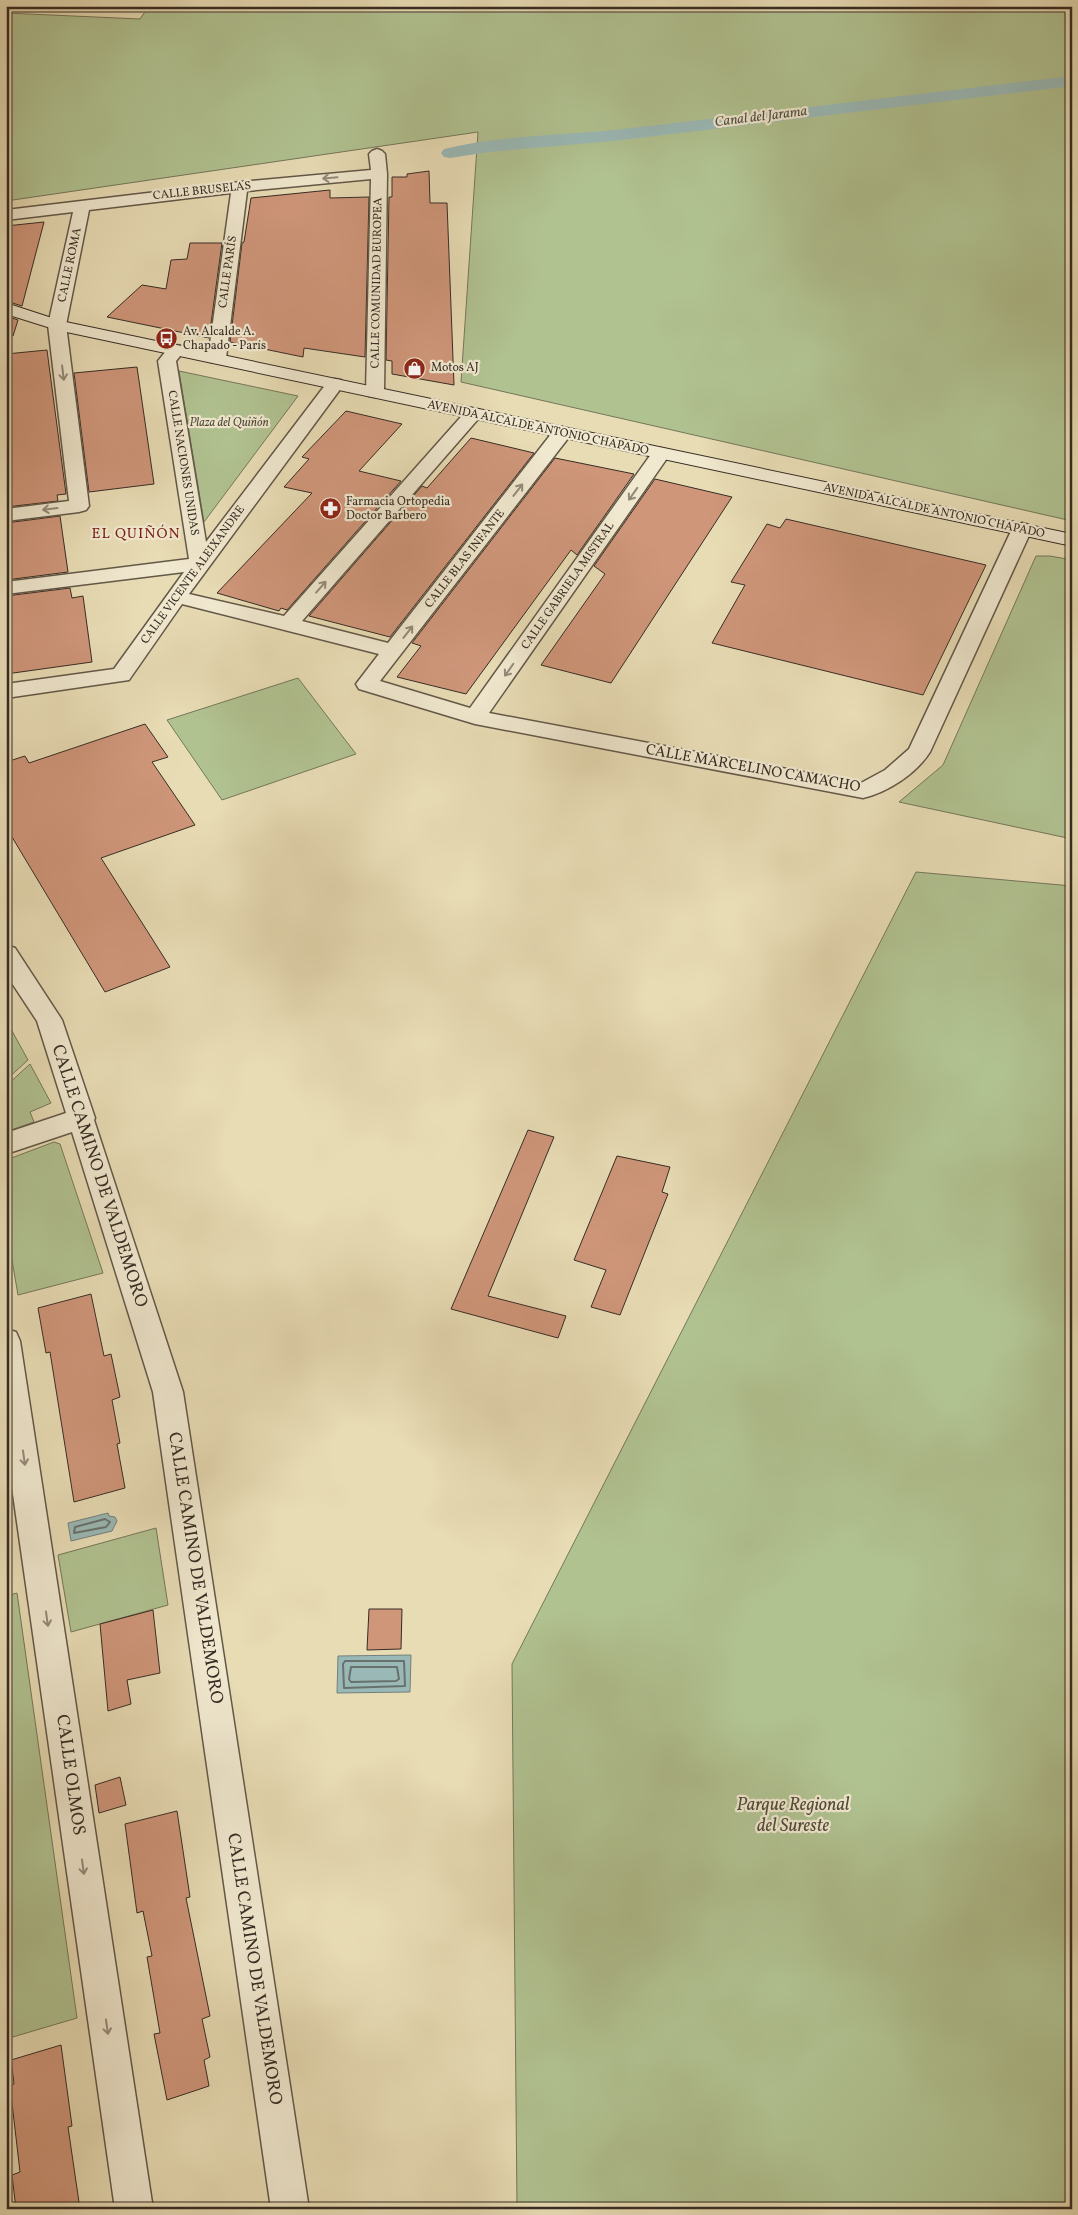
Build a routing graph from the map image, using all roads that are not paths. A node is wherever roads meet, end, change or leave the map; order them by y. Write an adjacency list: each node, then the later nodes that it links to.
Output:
1 (377, 154): 2 (street)
2 (379, 174): 3 (street, CALLE BRUSELAS, one-way to 3); 11 (street, CALLE COMUNIDAD EUROPEA)
3 (240, 187): 4 (street, CALLE BRUSELAS); 9 (street, CALLE PARÍS)
4 (82, 205): 5 (street, CALLE BRUSELAS); 7 (street, CALLE ROMA)
5 (6, 214)
6 (6, 308): 7 (main road, AVENIDA ALCALDE ANTONIO CHAPADO)
7 (57, 325): 8 (main road, AVENIDA ALCALDE ANTONIO CHAPADO); 15 (street, CALLE ROMA, one-way to 15)
8 (176, 350): 9 (main road, AVENIDA ALCALDE ANTONIO CHAPADO); 18 (street, CALLE NACIONES UNIDAS)
9 (217, 358): 10 (main road, AVENIDA ALCALDE ANTONIO CHAPADO)
10 (335, 384): 11 (main road, AVENIDA ALCALDE ANTONIO CHAPADO); 18 (street, CALLE VICENTE ALEIXANDRE)
11 (375, 392): 12 (main road, AVENIDA ALCALDE ANTONIO CHAPADO)
12 (473, 414): 13 (main road, AVENIDA ALCALDE ANTONIO CHAPADO); 21 (street, one-way to 12)
13 (562, 433): 14 (main road, AVENIDA ALCALDE ANTONIO CHAPADO); 22 (street, CALLE BLAS INFANTE, one-way to 13)
14 (661, 454): 16 (main road, AVENIDA ALCALDE ANTONIO CHAPADO); 25 (street, CALLE GABRIELA MISTRAL, one-way to 25)
15 (6, 515)
16 (1022, 529): 17 (main road, AVENIDA ALCALDE ANTONIO CHAPADO); 25 (street, CALLE MARCELINO CAMACHO)
17 (1072, 540)
18 (200, 564): 19 (street); 20 (street, CALLE VICENTE ALEIXANDRE)
19 (6, 588)
20 (176, 597): 21 (street); 24 (street, CALLE VICENTE ALEIXANDRE)
21 (289, 624): 22 (street)
22 (393, 650): 23 (street, CALLE BLAS INFANTE)
23 (367, 684): 25 (street, CALLE MARCELINO CAMACHO)
24 (6, 691)
25 (475, 717)
26 (6, 954): 27 (street, CALLE CAMINO DE VALDEMORO)
27 (82, 1118): 28 (street); 31 (street, CALLE CAMINO DE VALDEMORO)
28 (6, 1144)
29 (6, 1341): 30 (street, CALLE OLMOS, one-way to 30)
30 (134, 2209)
31 (290, 2209)

